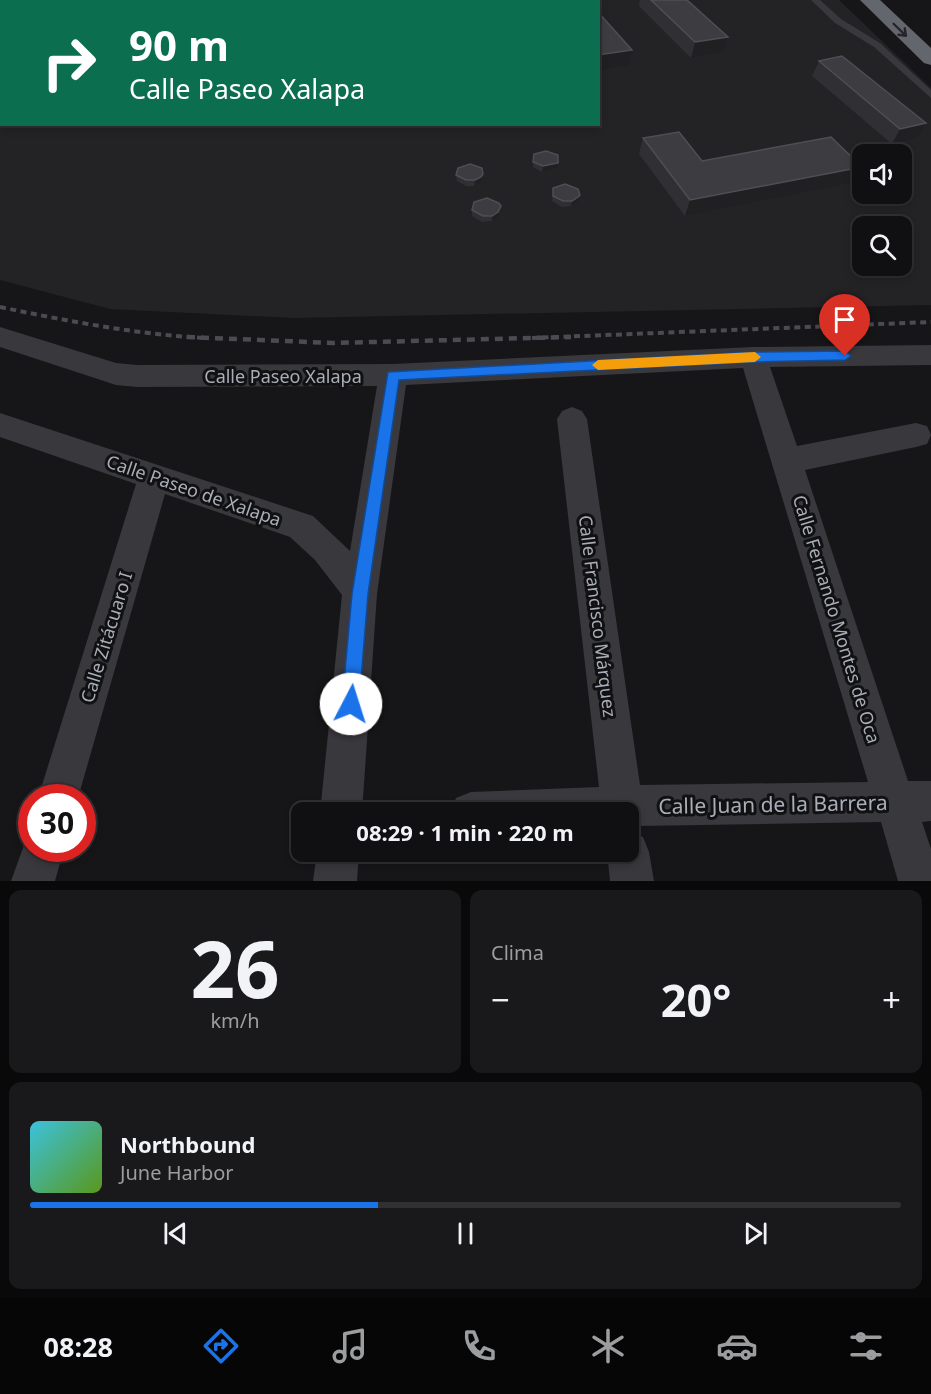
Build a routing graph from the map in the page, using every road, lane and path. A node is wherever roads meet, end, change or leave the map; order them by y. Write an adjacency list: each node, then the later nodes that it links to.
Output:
1 (815, 0): 4 (lane)
2 (869, 0): 3 (highway, one-way to 3)
3 (931, 59)
4 (931, 95)
5 (0, 337): 8 (street, Calle Paseo Xalapa)
6 (931, 355): 7 (street, Calle Paseo Xalapa)
7 (753, 357): 8 (street, Calle Paseo Xalapa); 12 (street, Calle Fernando Montes de Oca)
8 (393, 375): 14 (street)
9 (572, 419): 18 (street, Calle Francisco Márquez)
10 (0, 425): 13 (street, Calle Paseo de Xalapa)
11 (916, 435): 12 (street)
12 (788, 461): 16 (street, Calle Fernando Montes de Oca)
13 (154, 477): 14 (street, Calle Paseo de Xalapa); 15 (street, Calle Zitácuaro I)
14 (360, 594): 17 (street)
15 (62, 784)
16 (913, 801): 19 (street, Calle Juan de la Barrera); 26 (street, Calle Fernando Montes de Oca)
17 (342, 802)
18 (622, 802)
19 (639, 810)
20 (38, 862): 23 (street)
21 (337, 862): 24 (street)
22 (629, 862): 25 (street)
23 (33, 881)
24 (335, 881)
25 (632, 881)
26 (920, 881)

